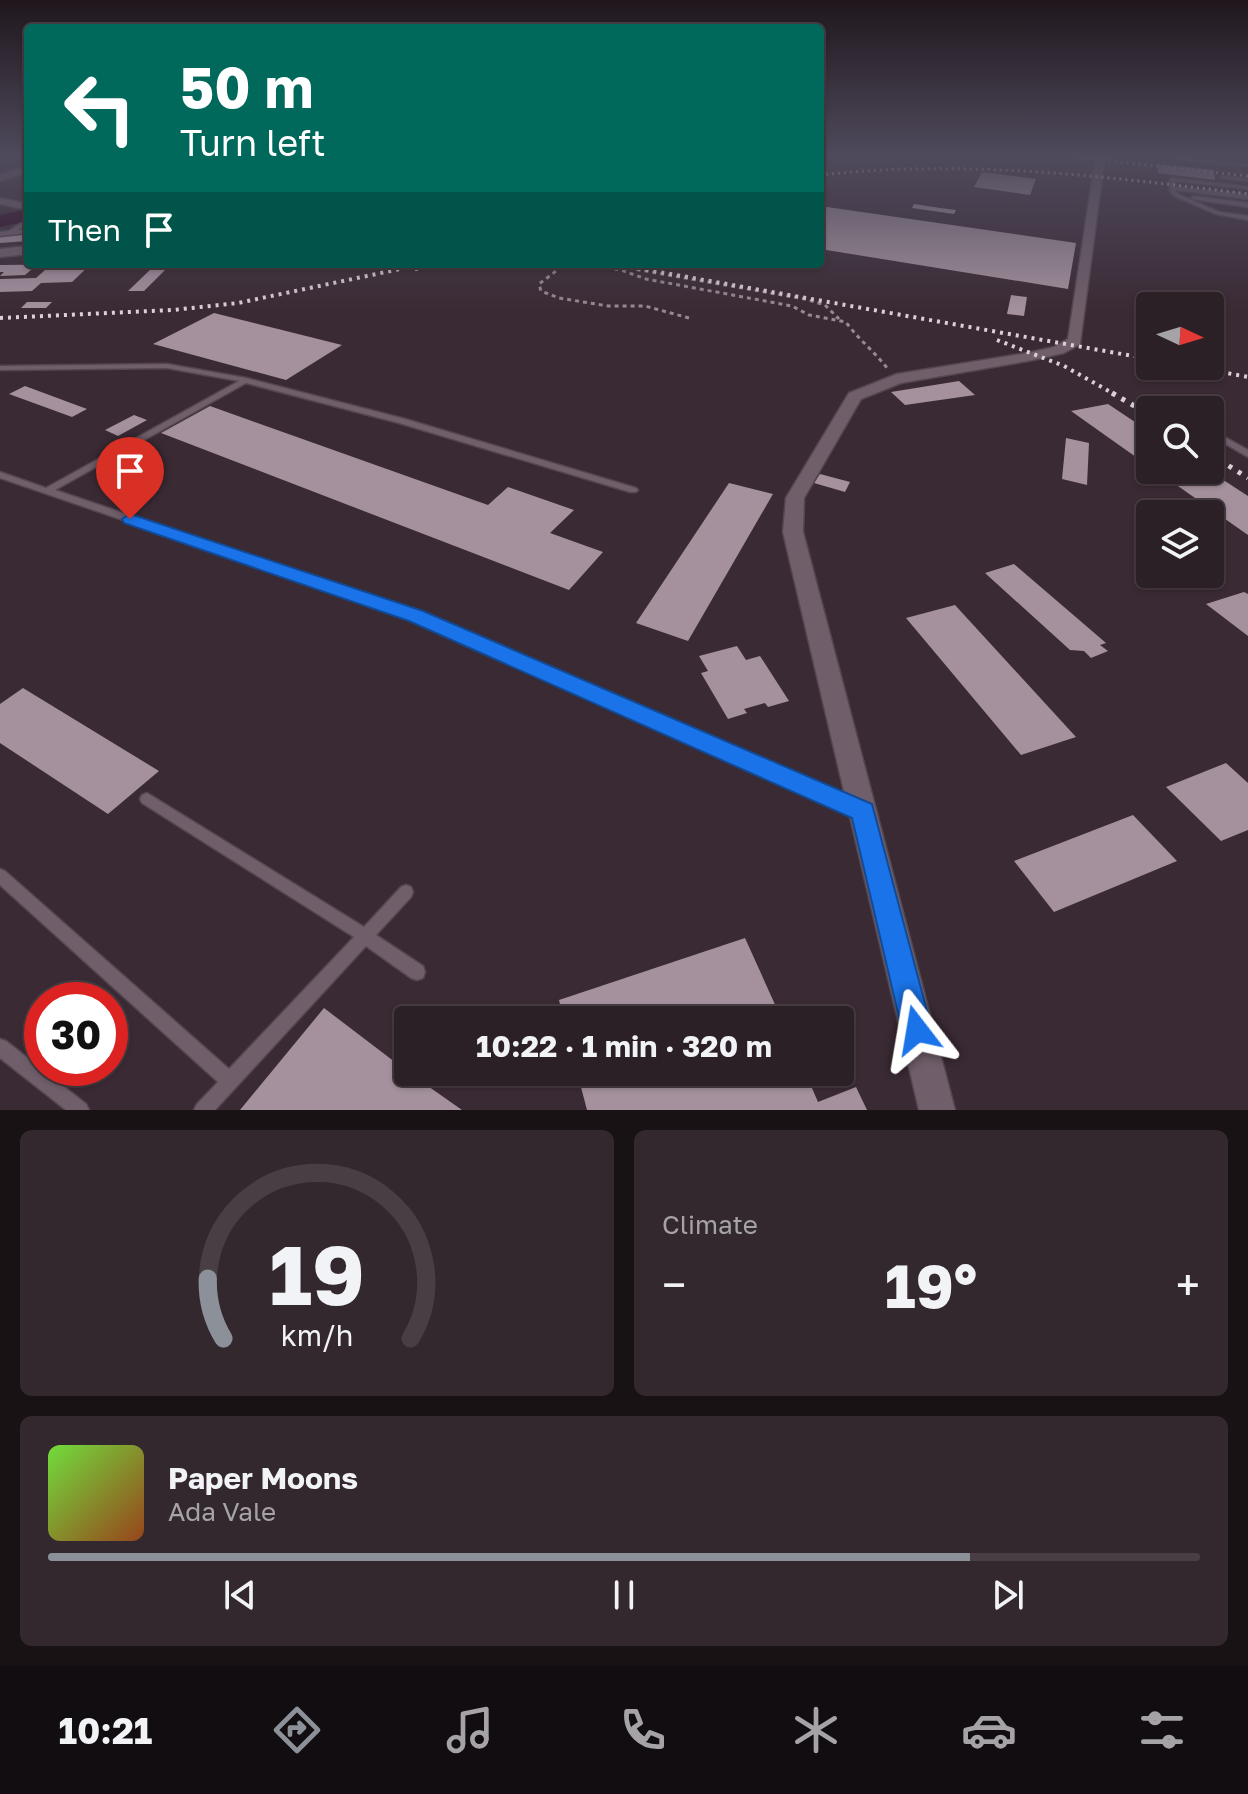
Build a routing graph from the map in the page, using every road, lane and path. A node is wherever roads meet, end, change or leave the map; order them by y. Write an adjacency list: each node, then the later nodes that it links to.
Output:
1 (1094, 207): 16 (street)
2 (1203, 207): 3 (lane)
3 (1248, 218)
4 (24, 224): 6 (lane)
5 (24, 231): 6 (lane)
6 (10, 233): 7 (lane)
7 (0, 234)
8 (24, 250): 9 (street)
9 (0, 253)
10 (557, 268): 13 (path)
11 (590, 268): 14 (path)
12 (625, 268): 14 (path)
13 (689, 318)
14 (841, 320): 16 (path)
15 (0, 368): 17 (lane)
16 (897, 379): 24 (street)
17 (246, 380): 21 (lane); 22 (lane)
18 (1224, 439): 19 (lane)
19 (1248, 454)
20 (0, 475): 21 (lane)
21 (49, 490): 24 (lane)
22 (633, 490)
23 (147, 799): 27 (lane)
24 (863, 812): 33 (street)
25 (0, 876): 30 (lane)
26 (406, 892): 27 (lane)
27 (365, 936): 28 (lane); 30 (lane)
28 (417, 972)
29 (0, 1047): 31 (lane)
30 (230, 1081): 32 (lane)
31 (80, 1110)
32 (203, 1110)
33 (937, 1110)

